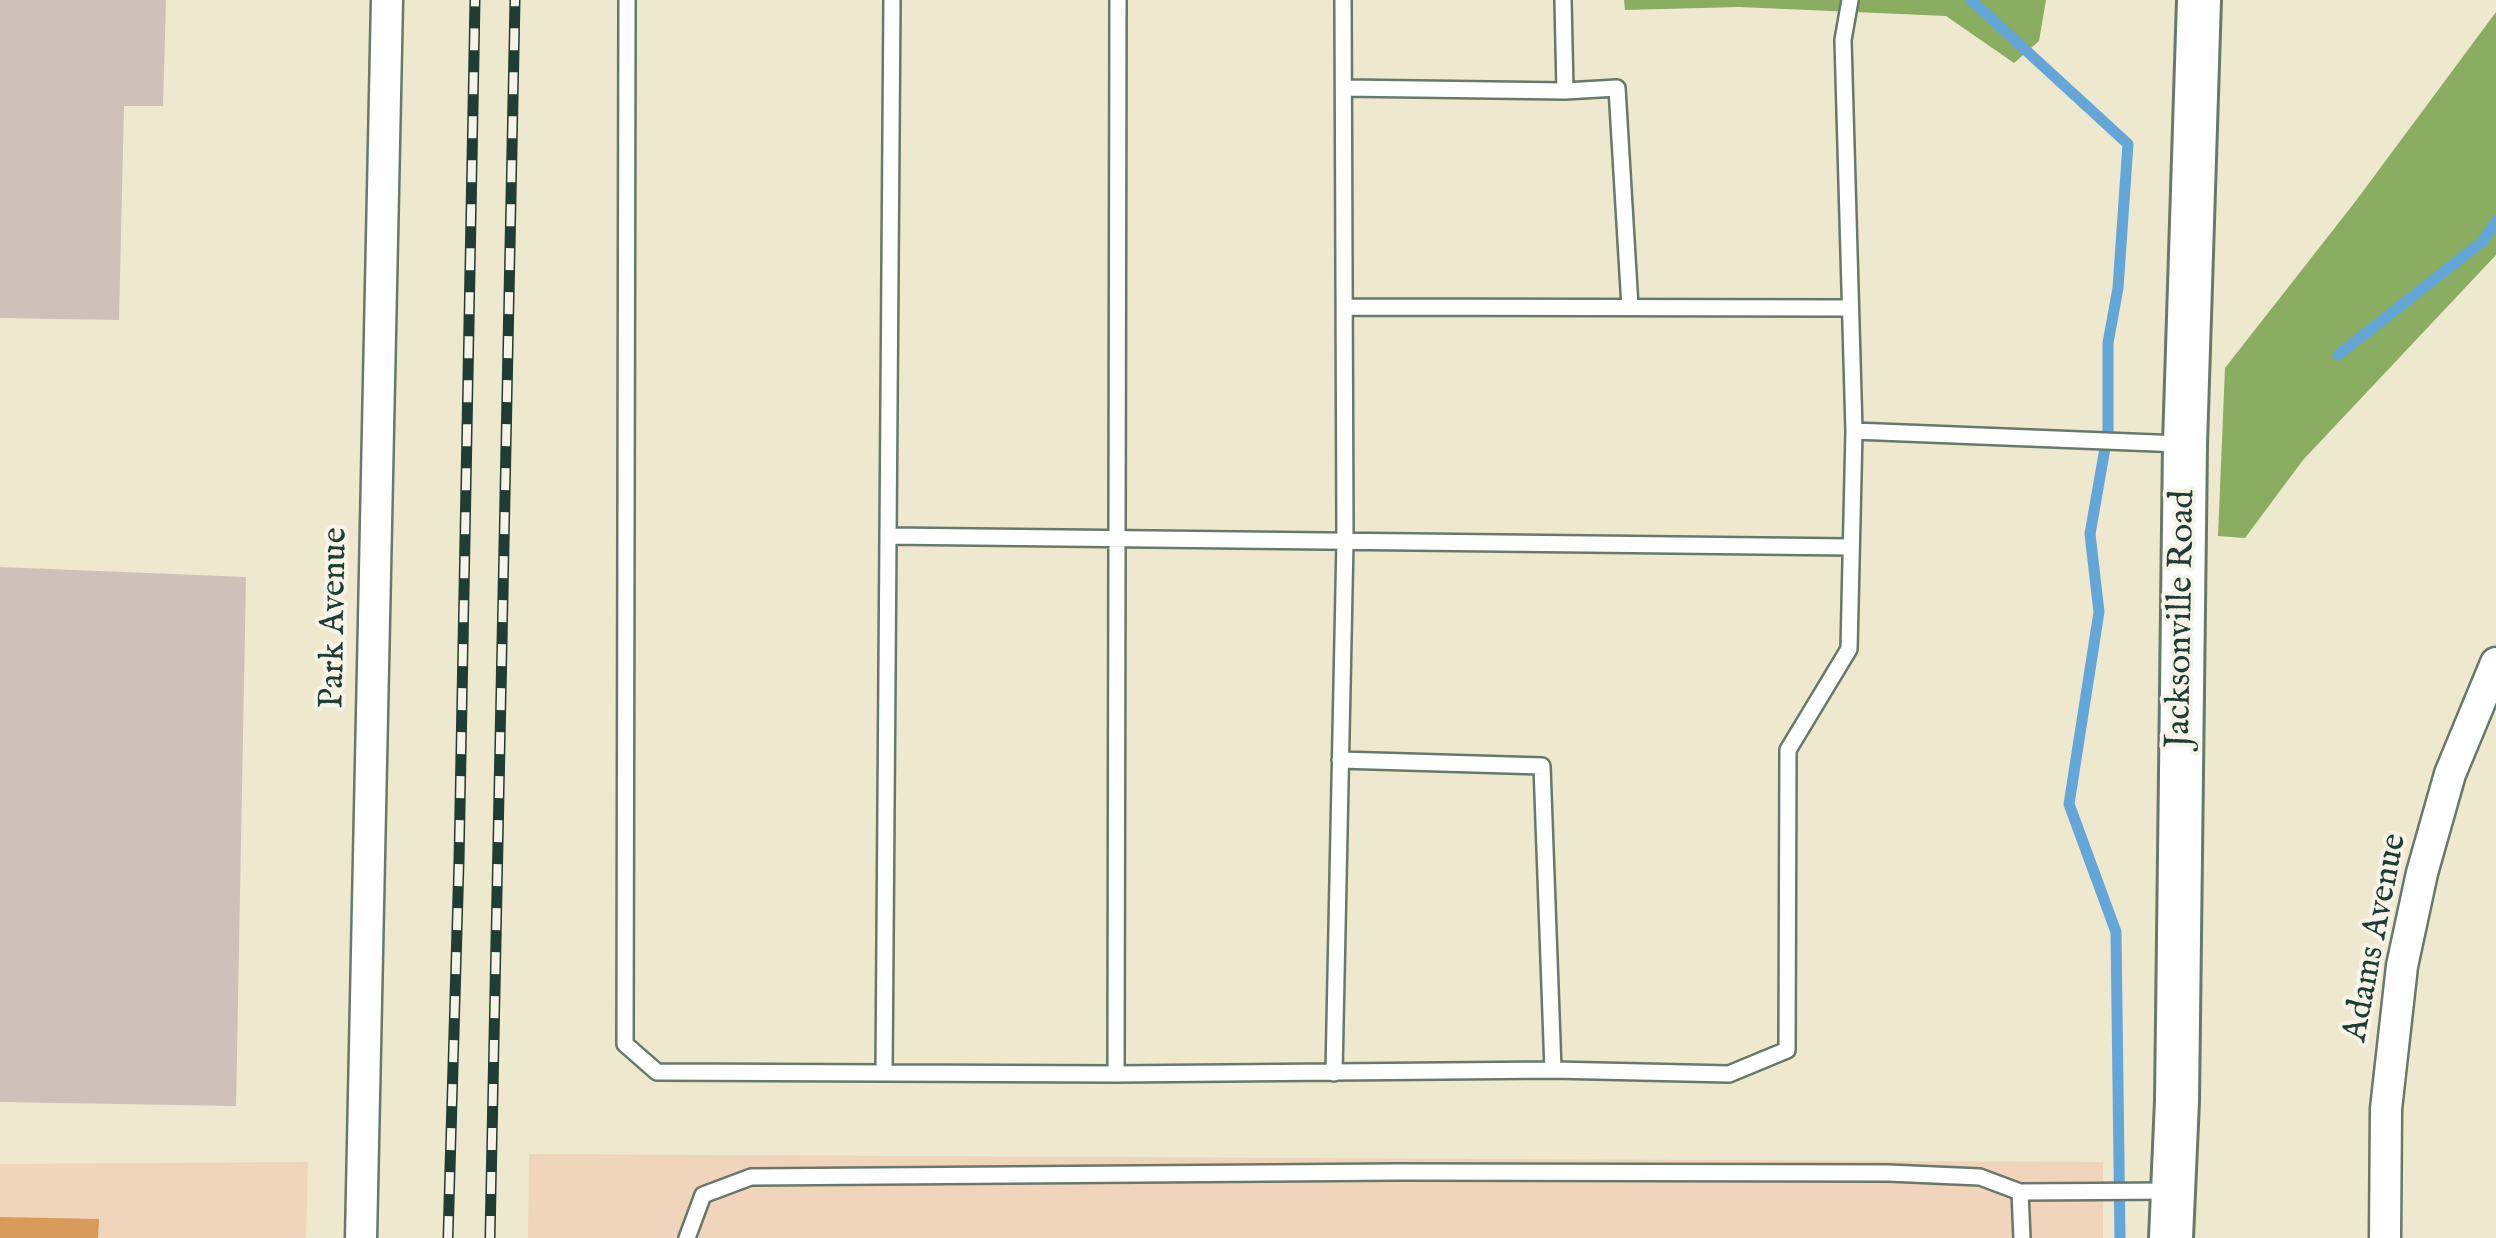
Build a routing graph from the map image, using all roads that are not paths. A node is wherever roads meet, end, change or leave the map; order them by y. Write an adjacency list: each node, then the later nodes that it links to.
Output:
1 (387, 0): 28 (street, Park Avenue)
2 (628, 0): 23 (lane)
3 (892, 0): 16 (lane)
4 (1118, 0): 17 (lane)
5 (1343, 0): 9 (lane)
6 (1564, 0): 10 (lane)
7 (1850, 0): 13 (lane)
8 (2199, 0): 15 (main road, Jacksonville Road)
9 (1344, 88): 10 (lane); 11 (lane)
10 (1565, 91): 12 (lane)
11 (1346, 307): 12 (lane); 18 (lane)
12 (1630, 307): 13 (lane)
13 (1849, 308): 14 (lane)
14 (1854, 432): 15 (lane); 19 (lane)
15 (2185, 444): 26 (main road, Jacksonville Road)
16 (888, 536): 17 (lane); 23 (lane)
17 (1118, 539): 18 (lane); 25 (lane)
18 (1345, 542): 19 (lane); 21 (lane)
19 (1850, 547): 22 (lane)
20 (2496, 662): 32 (street, Adams Avenue)
21 (1340, 760): 22 (lane); 24 (lane)
22 (1553, 1070): 24 (lane)
23 (884, 1073): 25 (lane)
24 (1334, 1073): 25 (lane)
25 (1116, 1074)
26 (2175, 1191): 27 (lane); 31 (main road, Jacksonville Road)
27 (2020, 1192): 29 (lane); 30 (lane)
28 (361, 1238)
29 (686, 1238)
30 (2022, 1238)
31 (2171, 1238)
32 (2385, 1238)

